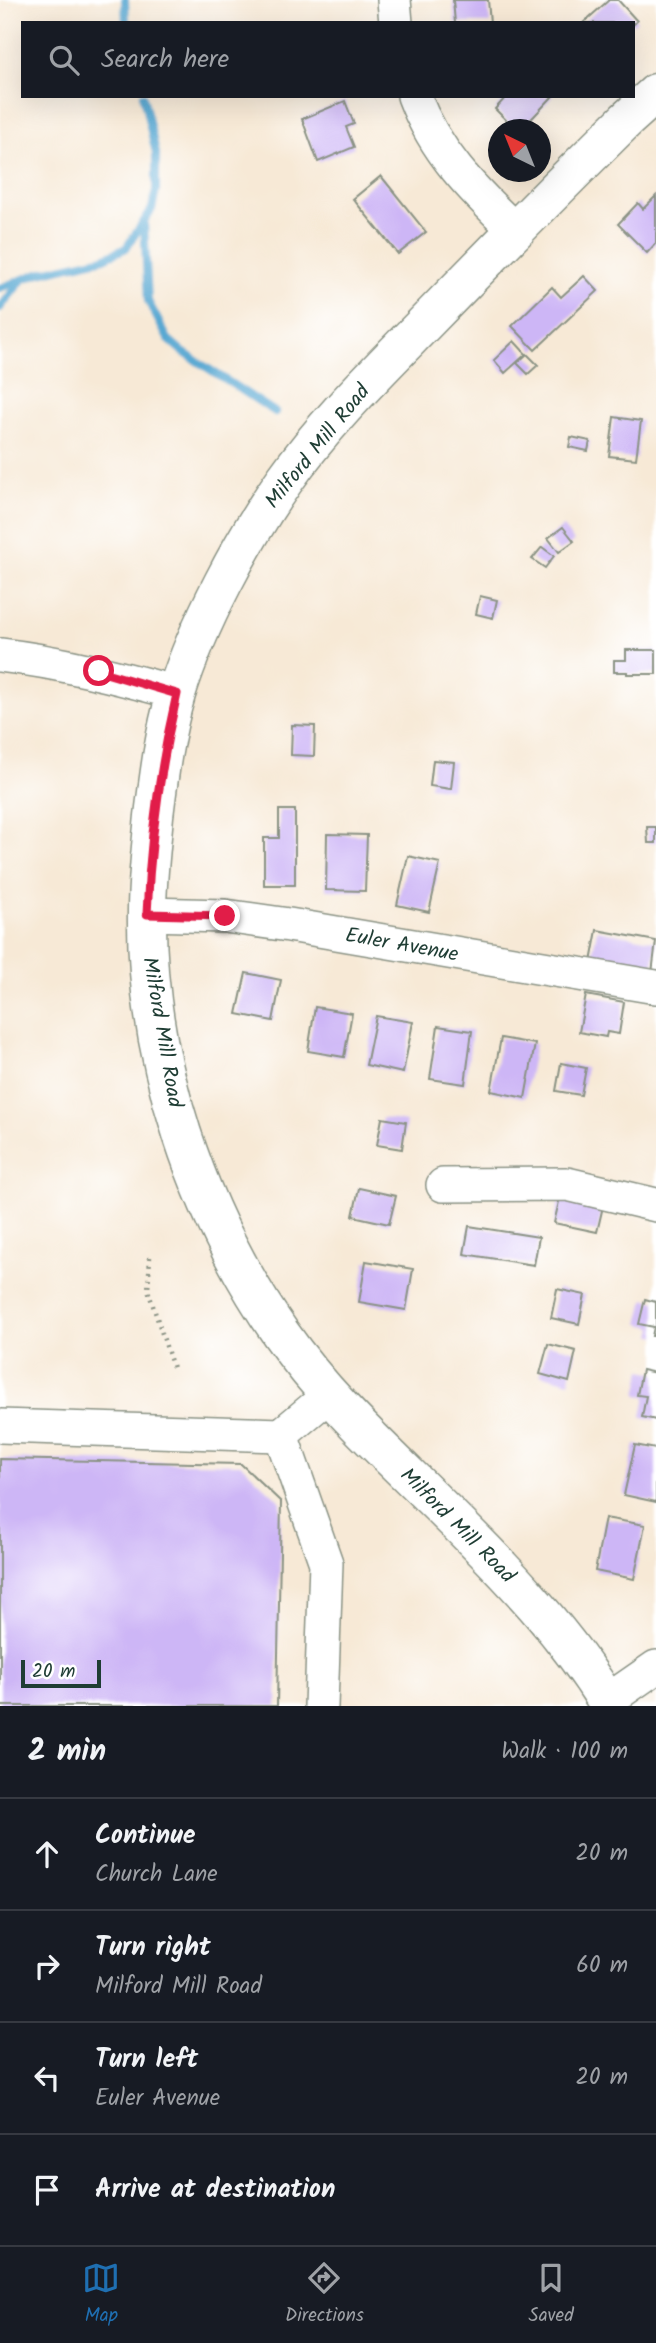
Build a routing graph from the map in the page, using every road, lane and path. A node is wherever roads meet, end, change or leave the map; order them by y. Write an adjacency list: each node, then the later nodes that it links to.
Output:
1 (394, 0): 2 (street)
2 (396, 21)
3 (656, 93): 5 (main road, Milford Mill Road)
4 (415, 98): 5 (street)
5 (515, 230): 7 (main road, Milford Mill Road)
6 (0, 655): 7 (street)
7 (177, 694): 8 (main road, Milford Mill Road)
8 (147, 914): 9 (street, Euler Avenue); 14 (main road, Milford Mill Road)
9 (656, 987)
10 (443, 1185): 11 (street)
11 (656, 1205)
12 (150, 1257): 13 (path)
13 (173, 1368)
14 (328, 1396): 16 (street); 18 (main road, Milford Mill Road)
15 (0, 1426): 16 (street)
16 (281, 1435): 19 (street)
17 (656, 1667): 18 (street)
18 (608, 1703)
19 (321, 1706)

